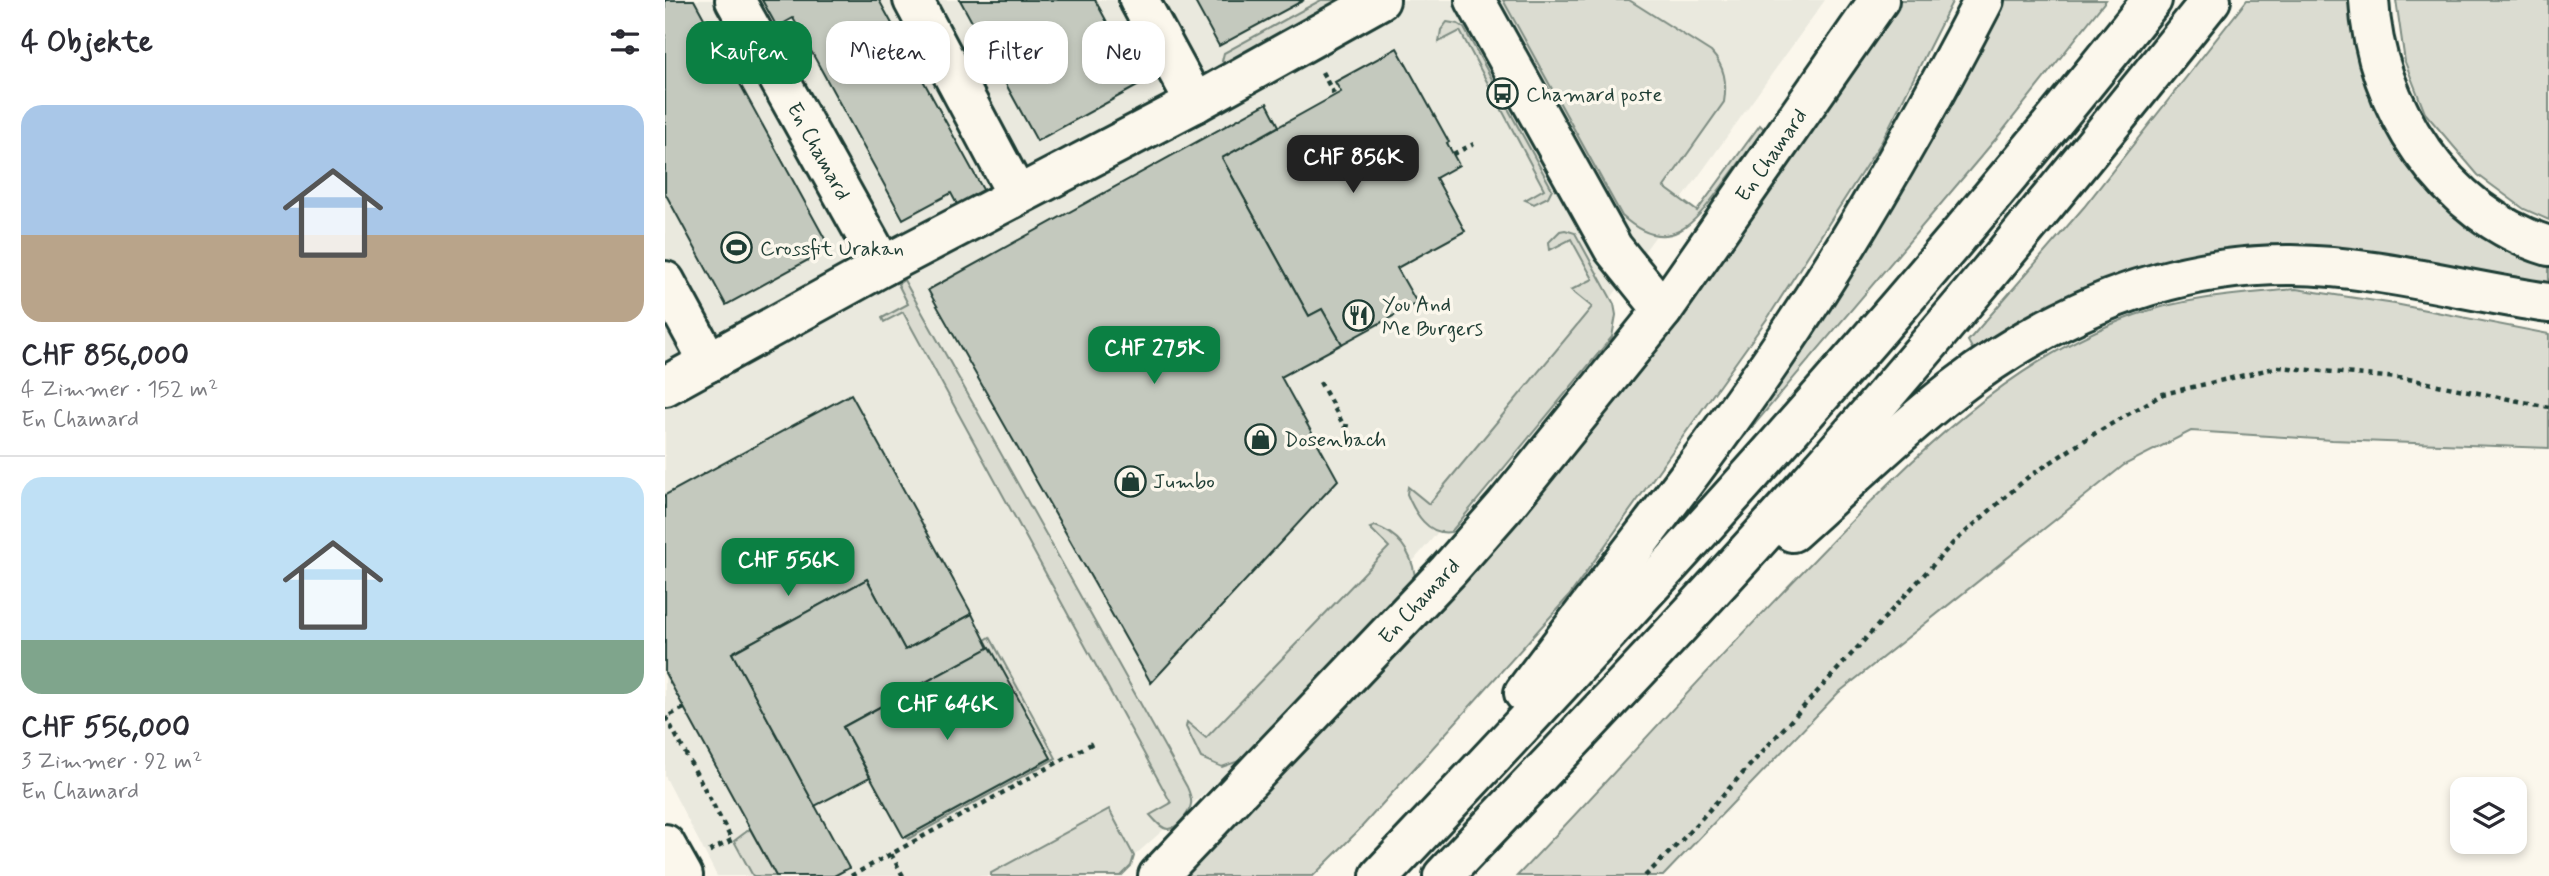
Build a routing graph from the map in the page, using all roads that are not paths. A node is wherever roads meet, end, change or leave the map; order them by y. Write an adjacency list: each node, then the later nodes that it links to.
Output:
1 (735, 0): 14 (main road, En Chamard)
2 (913, 0): 12 (main road)
3 (1139, 0): 11 (main road)
4 (1380, 0): 11 (main road)
5 (1475, 0): 17 (main road)
6 (1879, 0): 17 (main road, En Chamard)
7 (1984, 0): 21 (main road)
8 (2152, 0): 21 (main road)
9 (2211, 0): 20 (main road)
10 (2369, 0): 13 (main road)
11 (1195, 103): 12 (main road)
12 (1017, 195): 14 (main road)
13 (2549, 246)
14 (883, 266): 18 (main road)
15 (665, 281): 18 (main road)
16 (2549, 303): 20 (main road)
17 (1663, 310): 24 (main road, En Chamard)
18 (709, 362): 19 (main road)
19 (668, 376)
20 (1650, 659): 26 (main road)
21 (1411, 843): 25 (main road)
22 (665, 844): 23 (main road)
23 (693, 865)
24 (1158, 867)
25 (1380, 876)
26 (1443, 876)

